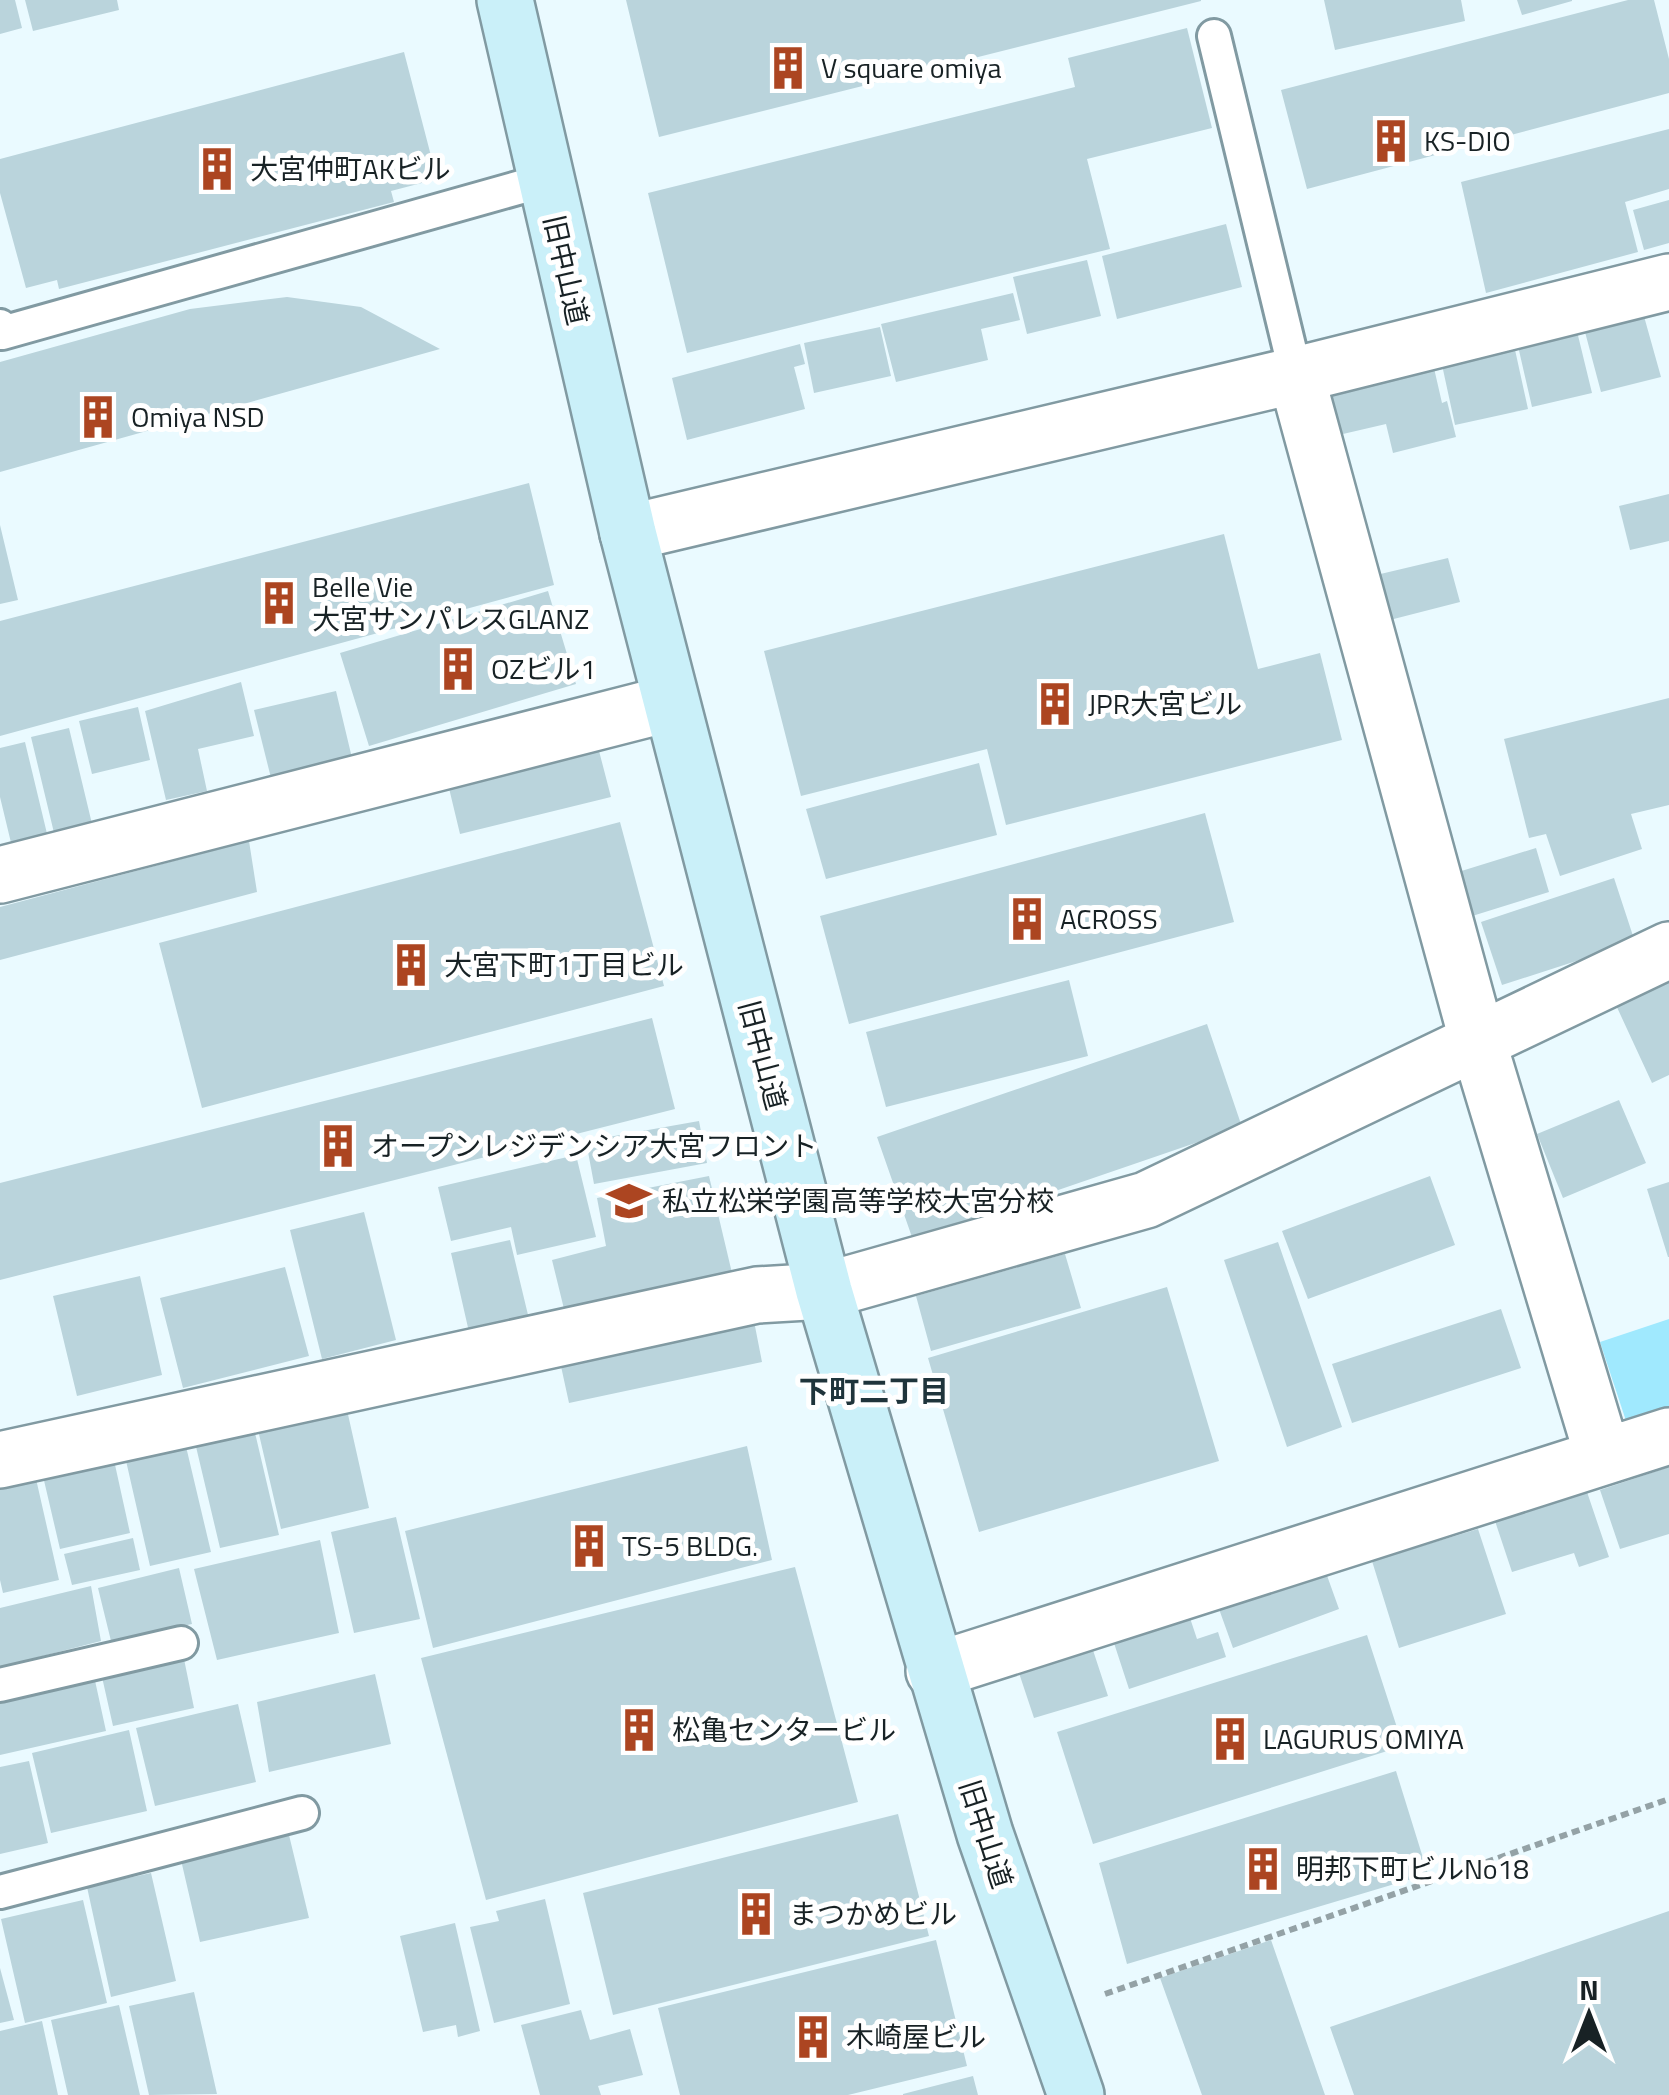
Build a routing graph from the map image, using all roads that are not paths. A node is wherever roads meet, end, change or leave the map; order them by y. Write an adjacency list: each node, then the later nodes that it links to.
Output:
1 (505, 0): 3 (main road, 旧中山道)
2 (1214, 36): 6 (lane)
3 (546, 180): 5 (lane); 7 (main road, 旧中山道)
4 (1669, 282): 6 (street)
5 (0, 326)
6 (1296, 375): 7 (street); 11 (street)
7 (628, 533): 8 (main road, 旧中山道)
8 (671, 703): 9 (street); 12 (main road, 旧中山道)
9 (0, 875)
10 (1669, 950): 11 (street)
11 (1478, 1042): 12 (street); 14 (street)
12 (824, 1291): 15 (street); 17 (main road, 旧中山道)
13 (1669, 1436): 14 (street)
14 (1602, 1456): 17 (street)
15 (0, 1460)
16 (181, 1642): 18 (lane)
17 (934, 1671): 21 (main road, 旧中山道)
18 (0, 1685)
19 (302, 1812): 20 (lane)
20 (0, 1892)
21 (1076, 2095)

